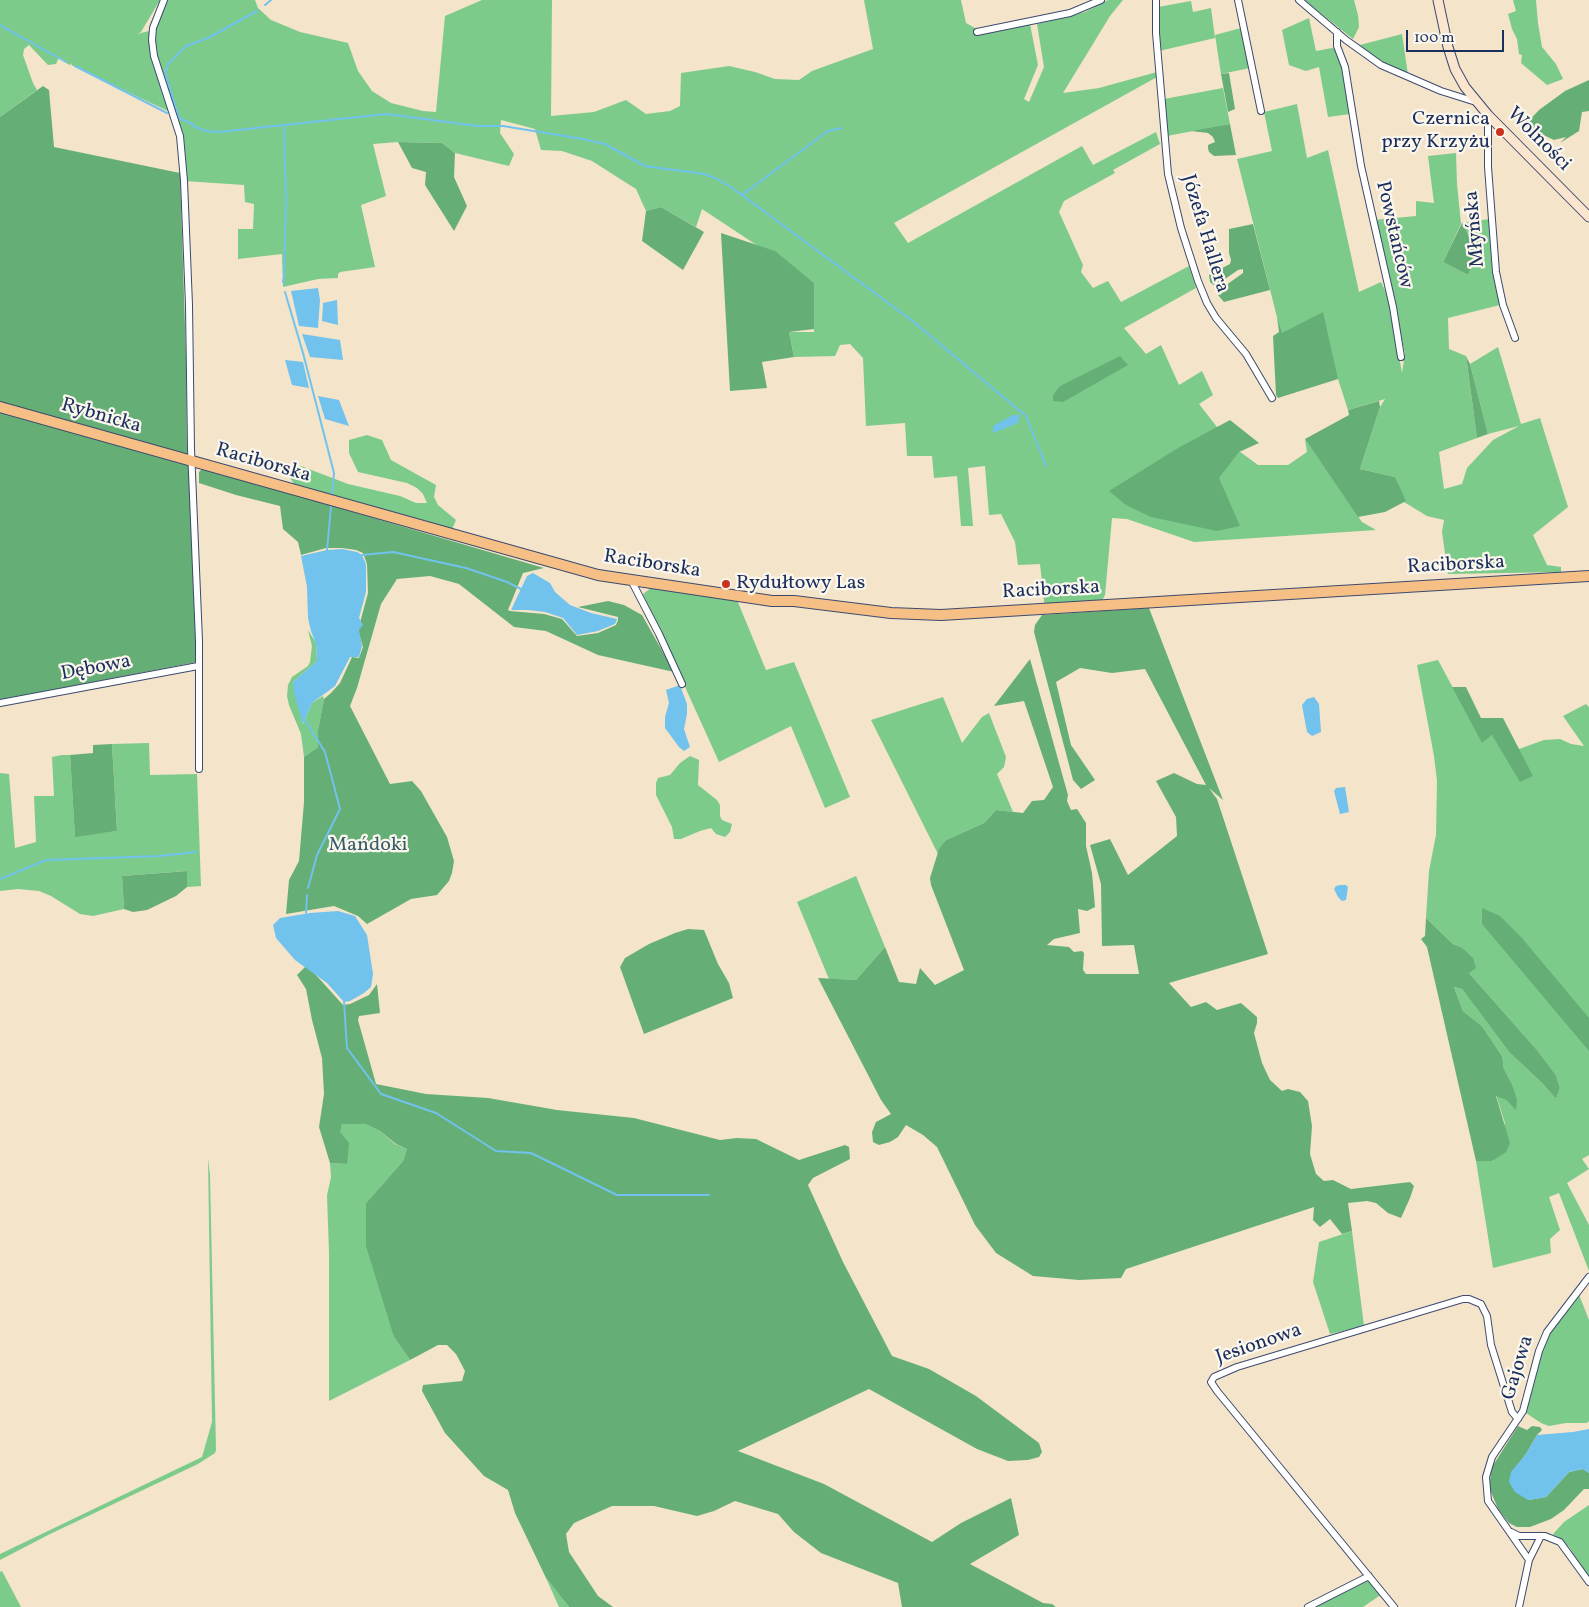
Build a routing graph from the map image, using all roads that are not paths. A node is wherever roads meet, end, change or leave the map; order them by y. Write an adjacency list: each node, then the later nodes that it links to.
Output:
1 (164, 0): 19 (street, Raciborska)
2 (1101, 0): 7 (street)
3 (1156, 0): 17 (street, Józefa Hallera)
4 (1238, 0): 12 (street)
5 (1299, 0): 8 (street)
6 (1438, 0): 11 (street, Wolności)
7 (977, 32)
8 (1338, 32): 9 (street); 10 (street, Powstańców)
9 (1346, 40): 10 (street); 11 (street)
10 (1338, 46): 16 (street, Powstańców)
11 (1476, 102): 13 (street, Wolności)
12 (1261, 111)
13 (1488, 115): 14 (street, Wolności); 15 (street, Młyńska)
14 (1589, 217)
15 (1515, 338)
16 (1401, 358)
17 (1272, 398)
18 (0, 407): 19 (main road, Rybnicka)
19 (191, 462): 21 (main road, Raciborska); 22 (street)
20 (1589, 576): 21 (main road, Raciborska)
21 (631, 580): 23 (street)
22 (198, 666): 24 (street, Dębowa); 25 (street)
23 (682, 684)
24 (0, 703)
25 (199, 769)
26 (1589, 1277): 27 (street, Gajowa)
27 (1518, 1418): 28 (street, Gajowa); 31 (street, Jesionowa)
28 (1510, 1532): 29 (street); 30 (street, Gajowa)
29 (1540, 1536): 30 (street); 32 (street)
30 (1529, 1560): 35 (street)
31 (1368, 1577): 33 (street); 34 (street, Jesionowa)
32 (1589, 1582)
33 (1308, 1607)
34 (1394, 1607)
35 (1519, 1607)

